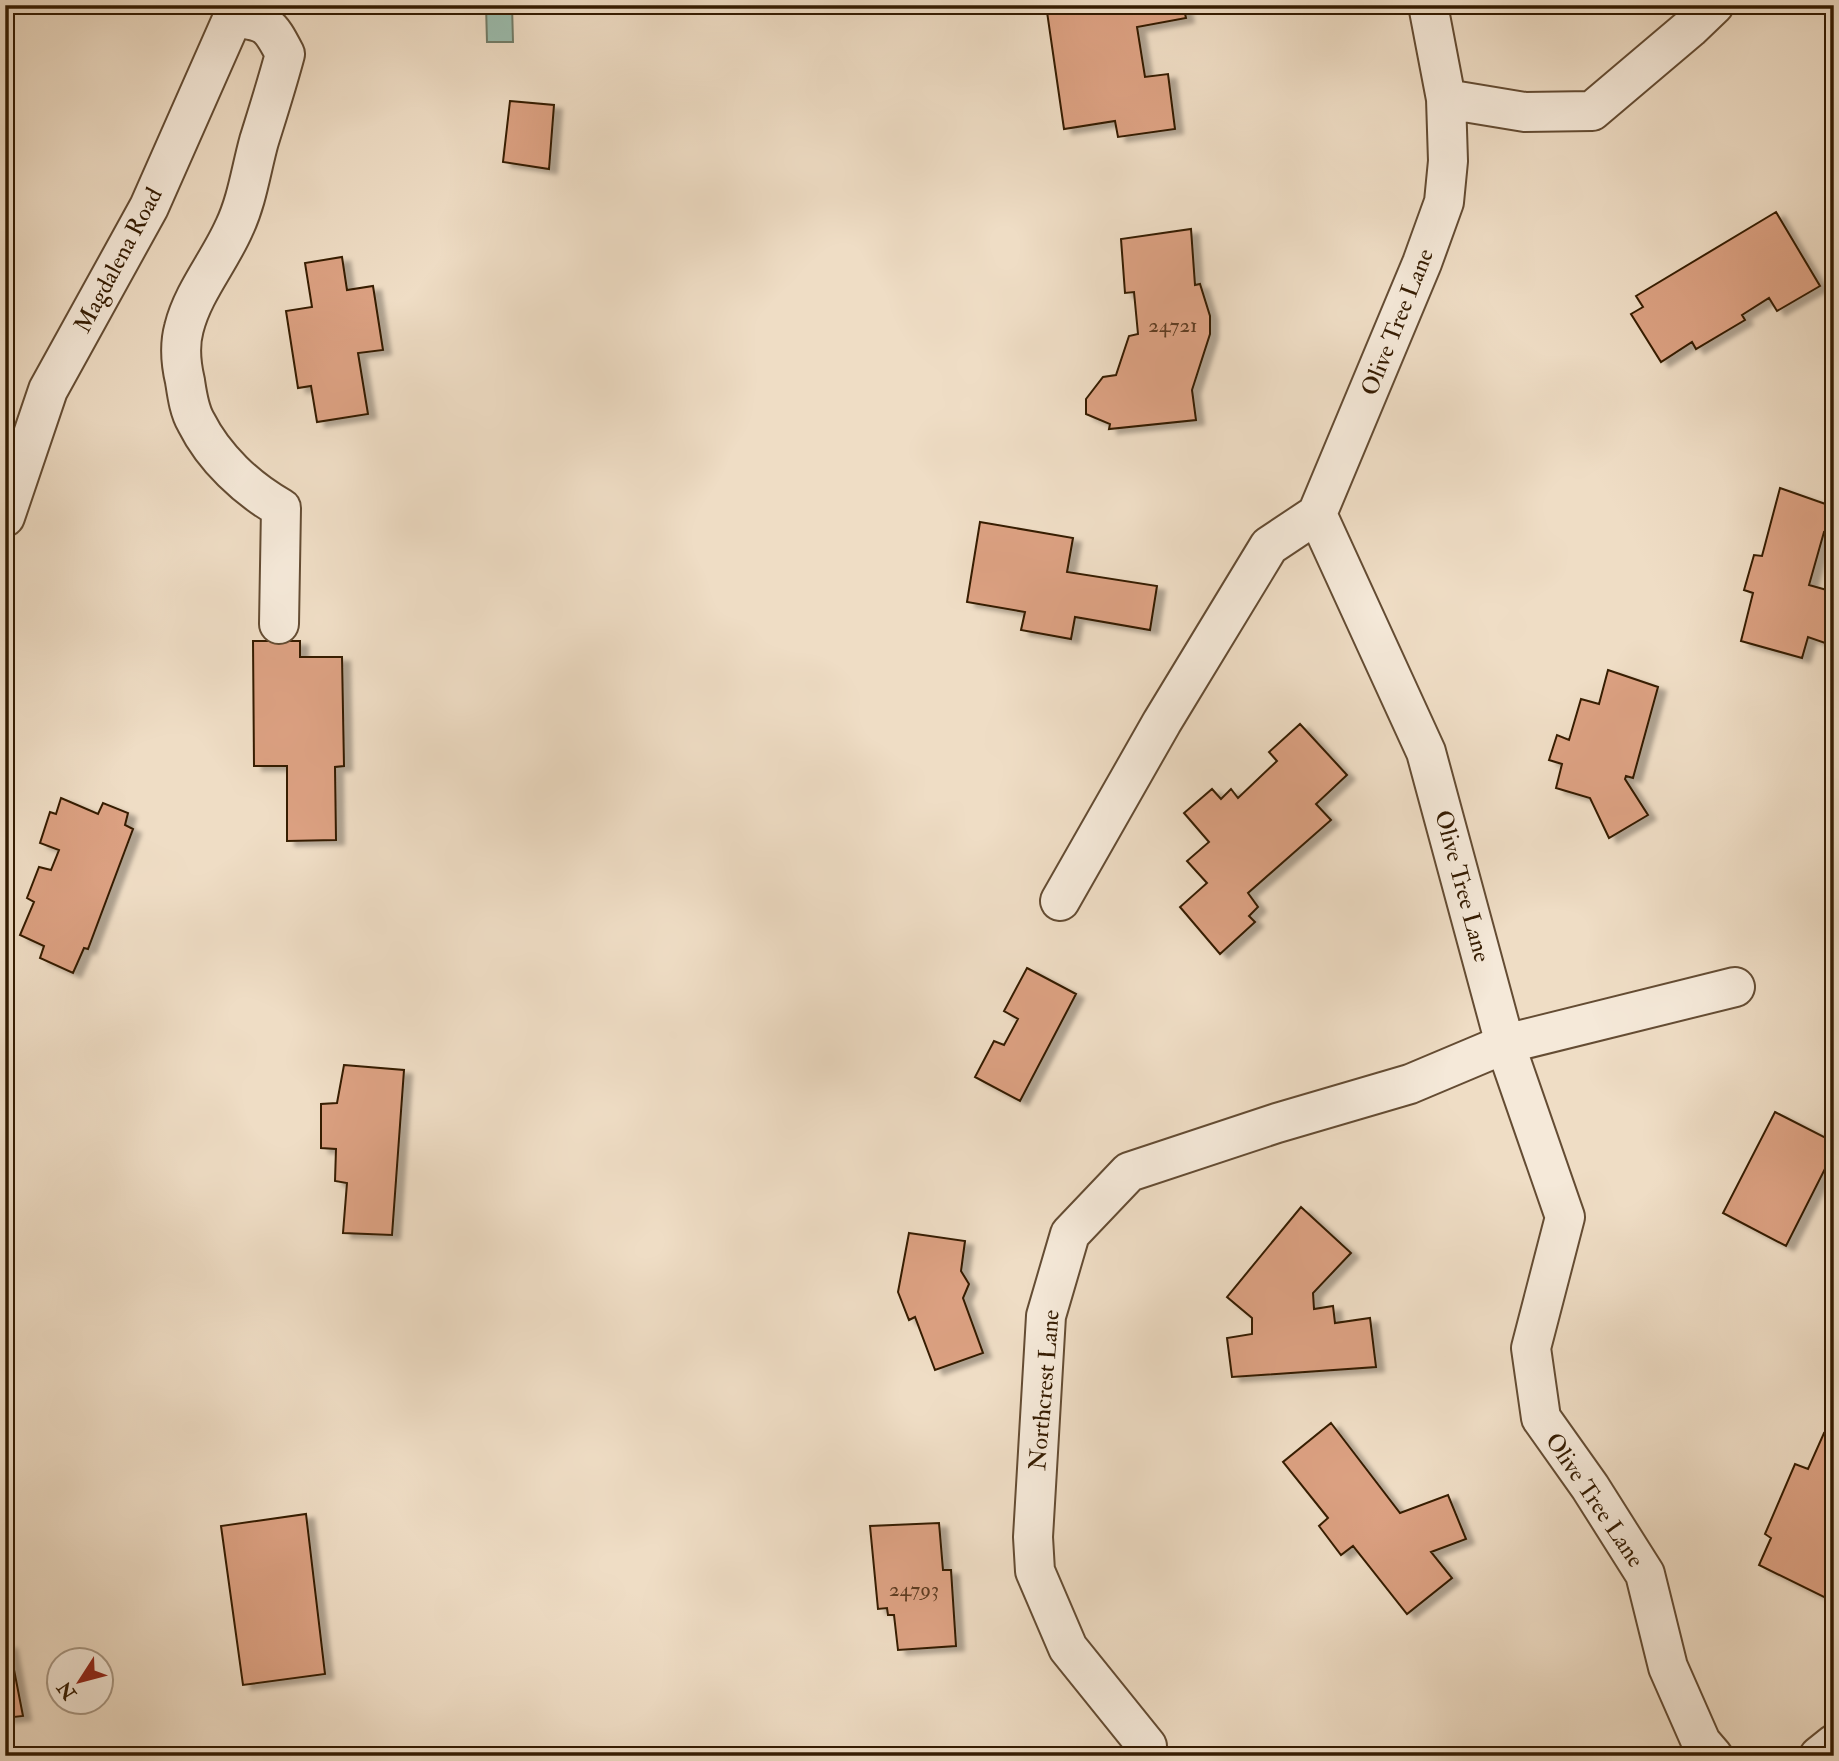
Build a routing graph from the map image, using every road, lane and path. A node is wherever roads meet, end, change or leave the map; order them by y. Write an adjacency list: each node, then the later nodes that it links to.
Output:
1 (1428, 5): 4 (street, Olive Tree Lane)
2 (1714, 5): 4 (street)
3 (233, 11): 6 (street, Magdalena Road); 7 (street)
4 (1446, 99): 5 (street, Olive Tree Lane)
5 (1317, 514): 8 (street); 10 (street, Olive Tree Lane)
6 (5, 517)
7 (279, 624)
8 (1060, 901)
9 (1735, 987): 10 (street, Northcrest Lane)
10 (1505, 1044): 12 (street, Northcrest Lane); 13 (street, Olive Tree Lane)
11 (1834, 1744): 14 (street)
12 (1147, 1746)
13 (1713, 1756)
14 (1819, 1756)

